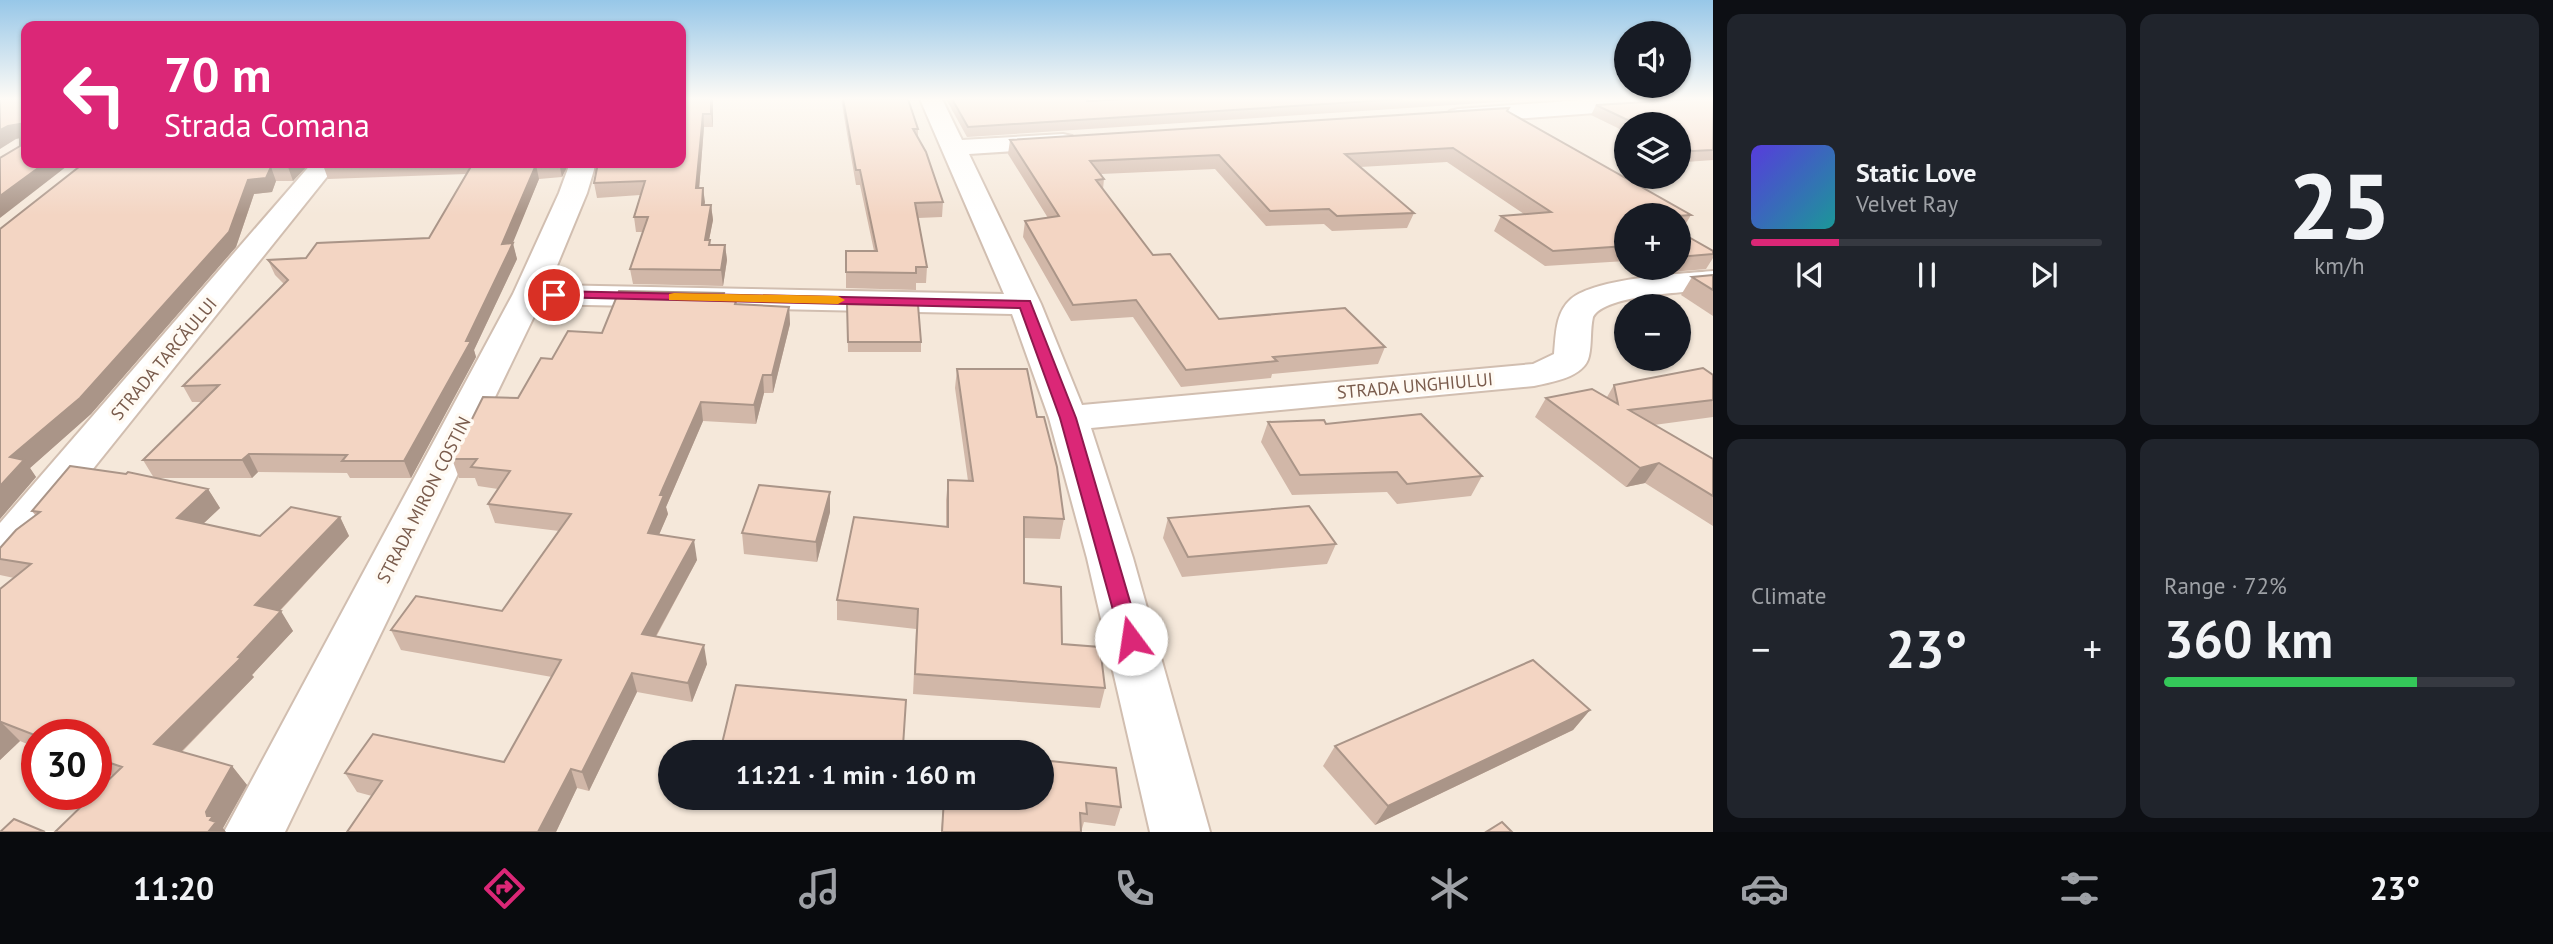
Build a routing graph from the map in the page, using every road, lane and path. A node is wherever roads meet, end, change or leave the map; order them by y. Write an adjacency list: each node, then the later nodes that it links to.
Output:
1 (948, 138): 3 (street)
2 (1079, 140): 3 (street)
3 (953, 148): 8 (street)
4 (321, 168): 10 (street, STRADA TARCĂULUI)
5 (581, 168): 7 (street, STRADA MIRON COSTIN)
6 (1713, 280): 9 (street, STRADA UNGHIULUI)
7 (529, 294): 8 (street); 11 (street, STRADA MIRON COSTIN)
8 (1026, 304): 9 (street)
9 (1068, 418): 12 (street)
10 (0, 553)
11 (254, 832)
12 (1180, 832)

